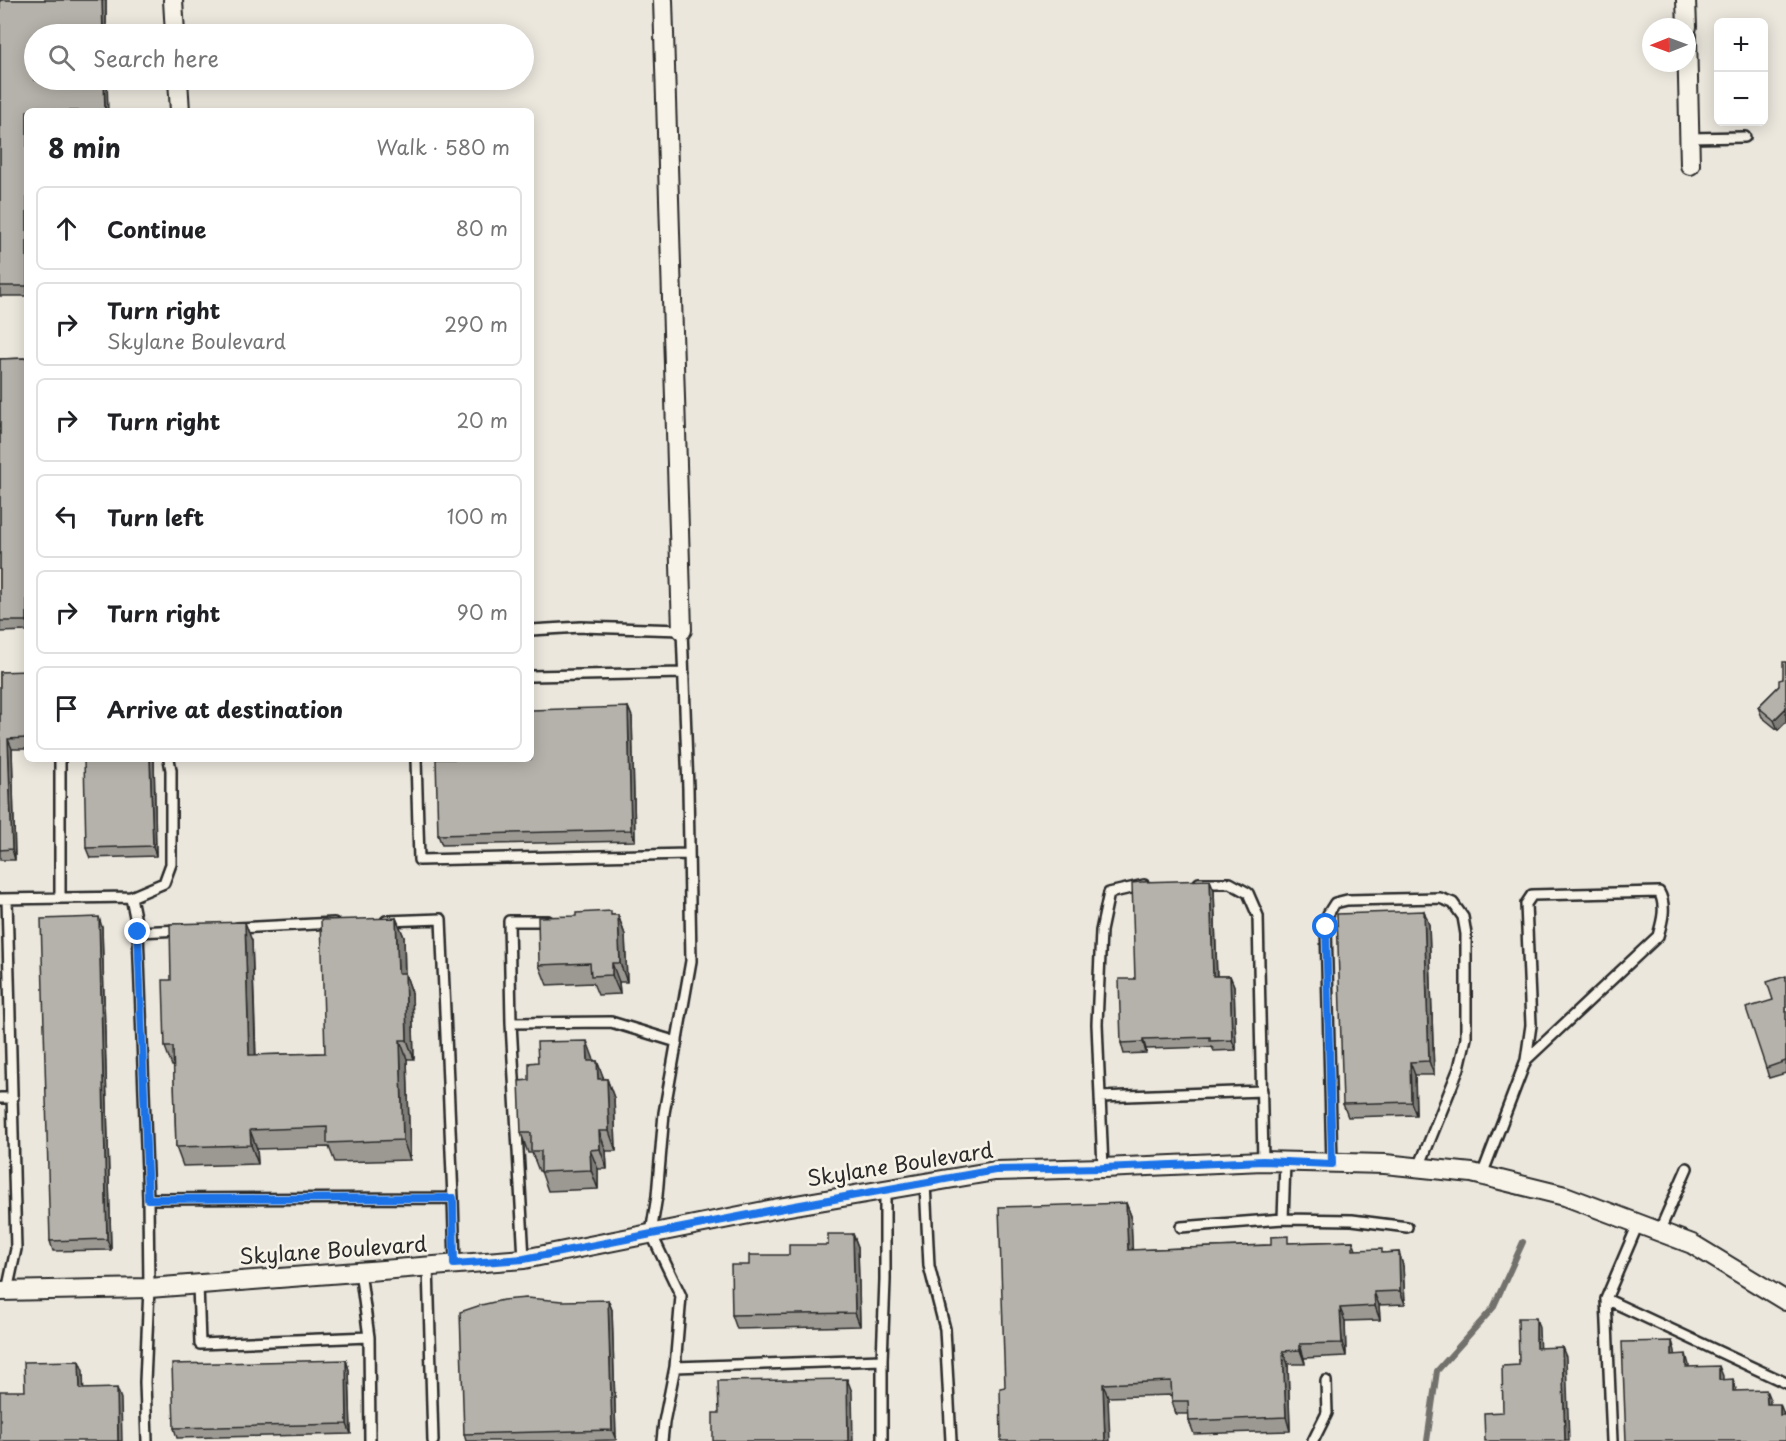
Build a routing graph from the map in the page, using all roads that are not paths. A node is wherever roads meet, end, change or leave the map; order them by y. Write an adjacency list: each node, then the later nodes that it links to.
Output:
1 (173, 0): 5 (street)
2 (663, 0): 13 (street)
3 (1686, 0): 4 (street)
4 (1687, 18)
5 (174, 24)
6 (1688, 72): 10 (street)
7 (179, 90): 8 (street)
8 (180, 108)
9 (1745, 137): 10 (lane)
10 (1689, 138): 11 (street)
11 (1690, 165)
12 (534, 630): 13 (lane)
13 (682, 630): 14 (lane)
14 (684, 673): 15 (lane); 19 (lane)
15 (534, 676)
16 (60, 762): 23 (lane)
17 (170, 762): 22 (lane)
18 (416, 762): 19 (lane)
19 (689, 854): 32 (lane)
20 (1187, 883): 34 (lane)
21 (1154, 884): 35 (lane)
22 (131, 897): 23 (lane); 30 (lane)
23 (60, 898): 24 (lane)
24 (4, 899): 37 (lane)
25 (554, 920): 31 (lane)
26 (371, 922): 47 (lane)
27 (348, 923): 28 (lane)
28 (231, 928)
29 (196, 929): 30 (lane)
30 (138, 932): 48 (lane)
31 (511, 1023): 32 (lane); 55 (lane)
32 (676, 1042): 54 (lane)
33 (1526, 1060): 33 (lane); 44 (lane)
34 (1262, 1090): 35 (lane); 38 (lane)
35 (1100, 1097): 42 (lane)
36 (0, 1098): 37 (lane)
37 (13, 1098): 61 (lane)
38 (1263, 1161): 39 (street, Skylane Boulevard); 42 (street, Skylane Boulevard)
39 (1285, 1162): 40 (street, Skylane Boulevard); 49 (lane)
40 (1332, 1164): 41 (street, Skylane Boulevard); 41 (lane)
41 (1419, 1167): 44 (street, Skylane Boulevard)
42 (1103, 1168): 45 (street, Skylane Boulevard)
43 (1687, 1168): 53 (lane)
44 (1482, 1175): 50 (street, Skylane Boulevard)
45 (925, 1183): 46 (street, Skylane Boulevard); 74 (lane)
46 (885, 1190): 54 (street, Skylane Boulevard); 65 (lane)
47 (453, 1198): 48 (lane); 56 (lane)
48 (148, 1199): 60 (lane)
49 (1283, 1220): 51 (lane); 52 (lane)
50 (1638, 1224): 53 (street, Skylane Boulevard); 62 (lane)
51 (1181, 1227)
52 (1407, 1227)
53 (1659, 1232): 63 (street, Skylane Boulevard)
54 (651, 1233): 55 (street, Skylane Boulevard); 66 (lane)
55 (524, 1259): 56 (street, Skylane Boulevard)
56 (454, 1264): 57 (street, Skylane Boulevard)
57 (428, 1266): 58 (street, Skylane Boulevard); 71 (lane)
58 (360, 1271): 59 (street, Skylane Boulevard); 64 (lane)
59 (198, 1284): 60 (street, Skylane Boulevard); 64 (lane)
60 (148, 1288): 61 (street, Skylane Boulevard); 69 (lane)
61 (4, 1291)
62 (1606, 1299): 68 (lane); 76 (lane)
63 (1786, 1301)
64 (369, 1337): 70 (lane)
65 (882, 1360): 66 (lane); 73 (lane)
66 (675, 1367): 72 (lane)
67 (1326, 1381): 75 (lane)
68 (1786, 1383)
69 (147, 1441)
70 (370, 1441)
71 (433, 1441)
72 (662, 1441)
73 (882, 1441)
74 (951, 1441)
75 (1313, 1441)
76 (1612, 1441)

